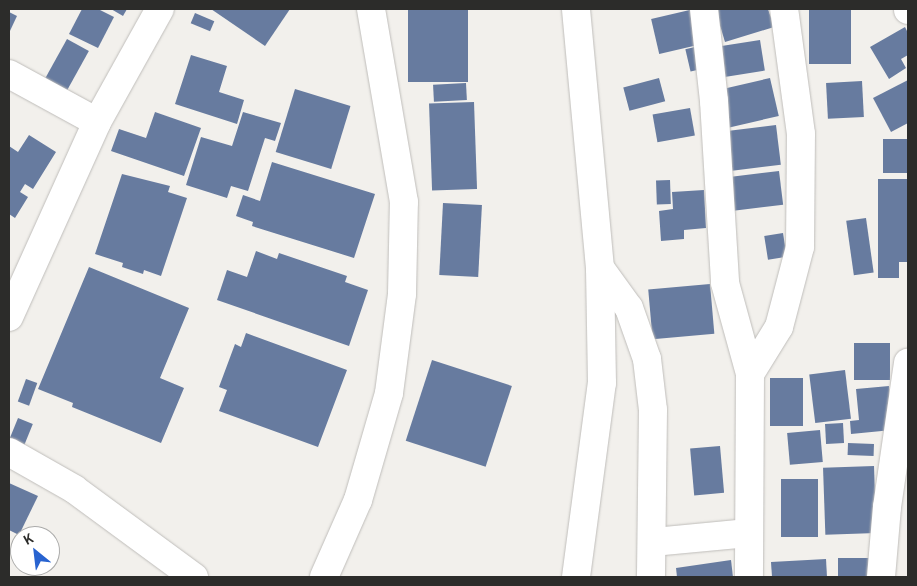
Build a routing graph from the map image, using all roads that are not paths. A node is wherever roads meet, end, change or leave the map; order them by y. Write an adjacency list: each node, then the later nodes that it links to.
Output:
1 (160, 9): 7 (street)
2 (371, 9): 16 (street)
3 (576, 9): 8 (street)
4 (704, 9): 11 (street)
5 (784, 9): 11 (street)
6 (9, 74): 7 (street)
7 (97, 122): 9 (street)
8 (600, 268): 14 (street); 17 (street)
9 (9, 317)
10 (908, 363): 20 (street)
11 (750, 374): 13 (street)
12 (9, 452): 15 (street)
13 (748, 533): 14 (street); 19 (street)
14 (653, 542): 18 (street)
15 (194, 577)
16 (324, 577)
17 (576, 577)
18 (651, 577)
19 (749, 577)
20 (880, 577)

